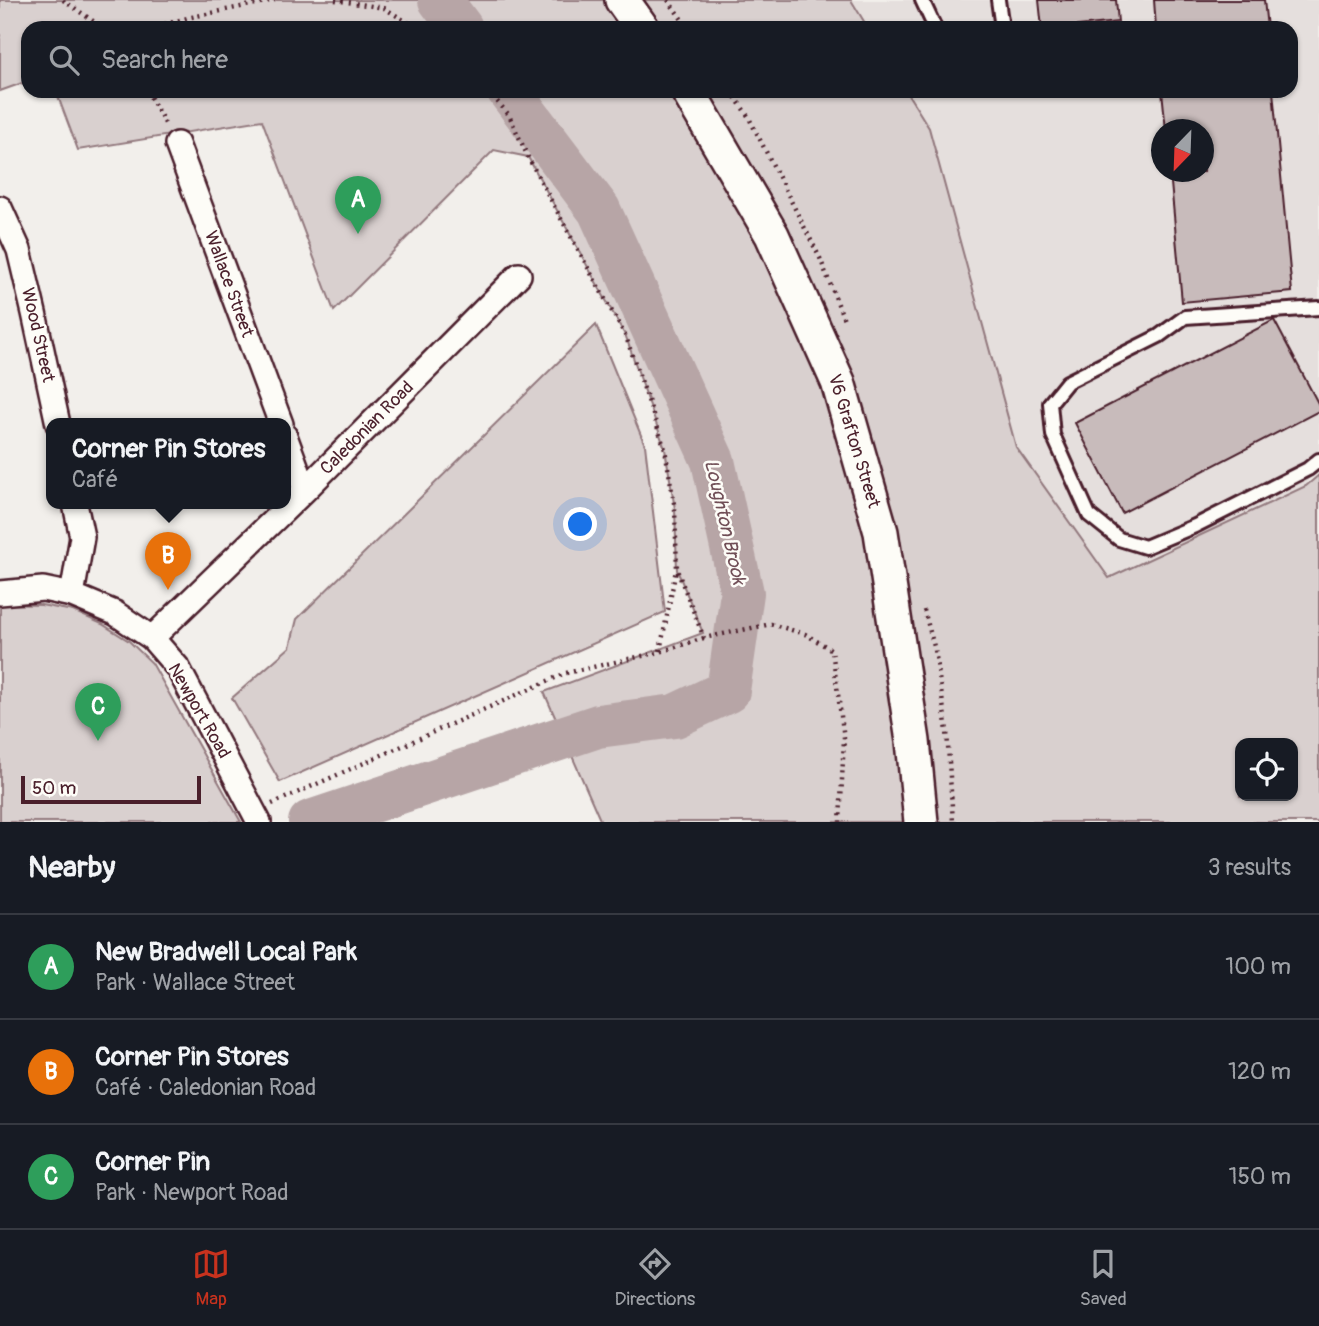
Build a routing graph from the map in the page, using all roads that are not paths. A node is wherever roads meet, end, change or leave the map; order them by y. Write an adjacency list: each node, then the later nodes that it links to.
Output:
1 (622, 0): 4 (street)
2 (922, 0): 5 (lane)
3 (998, 0): 6 (lane)
4 (637, 21)
5 (932, 21)
6 (1001, 21)
7 (692, 98): 24 (street, V6 Grafton Street)
8 (177, 144): 13 (street, Wallace Street)
9 (0, 208): 12 (street, Wood Street)
10 (519, 275): 16 (street, Caledonian Road)
11 (1319, 308): 15 (lane)
12 (57, 418)
13 (279, 418)
14 (291, 452): 16 (street)
15 (1319, 460)
16 (305, 490): 17 (street, Caledonian Road)
17 (291, 504)
18 (76, 509): 21 (street)
19 (285, 509): 22 (street, Caledonian Road)
20 (0, 593): 21 (street, Newport Road)
21 (72, 595): 22 (street, Newport Road)
22 (152, 638): 23 (street, Newport Road)
23 (257, 818)
24 (921, 822)

